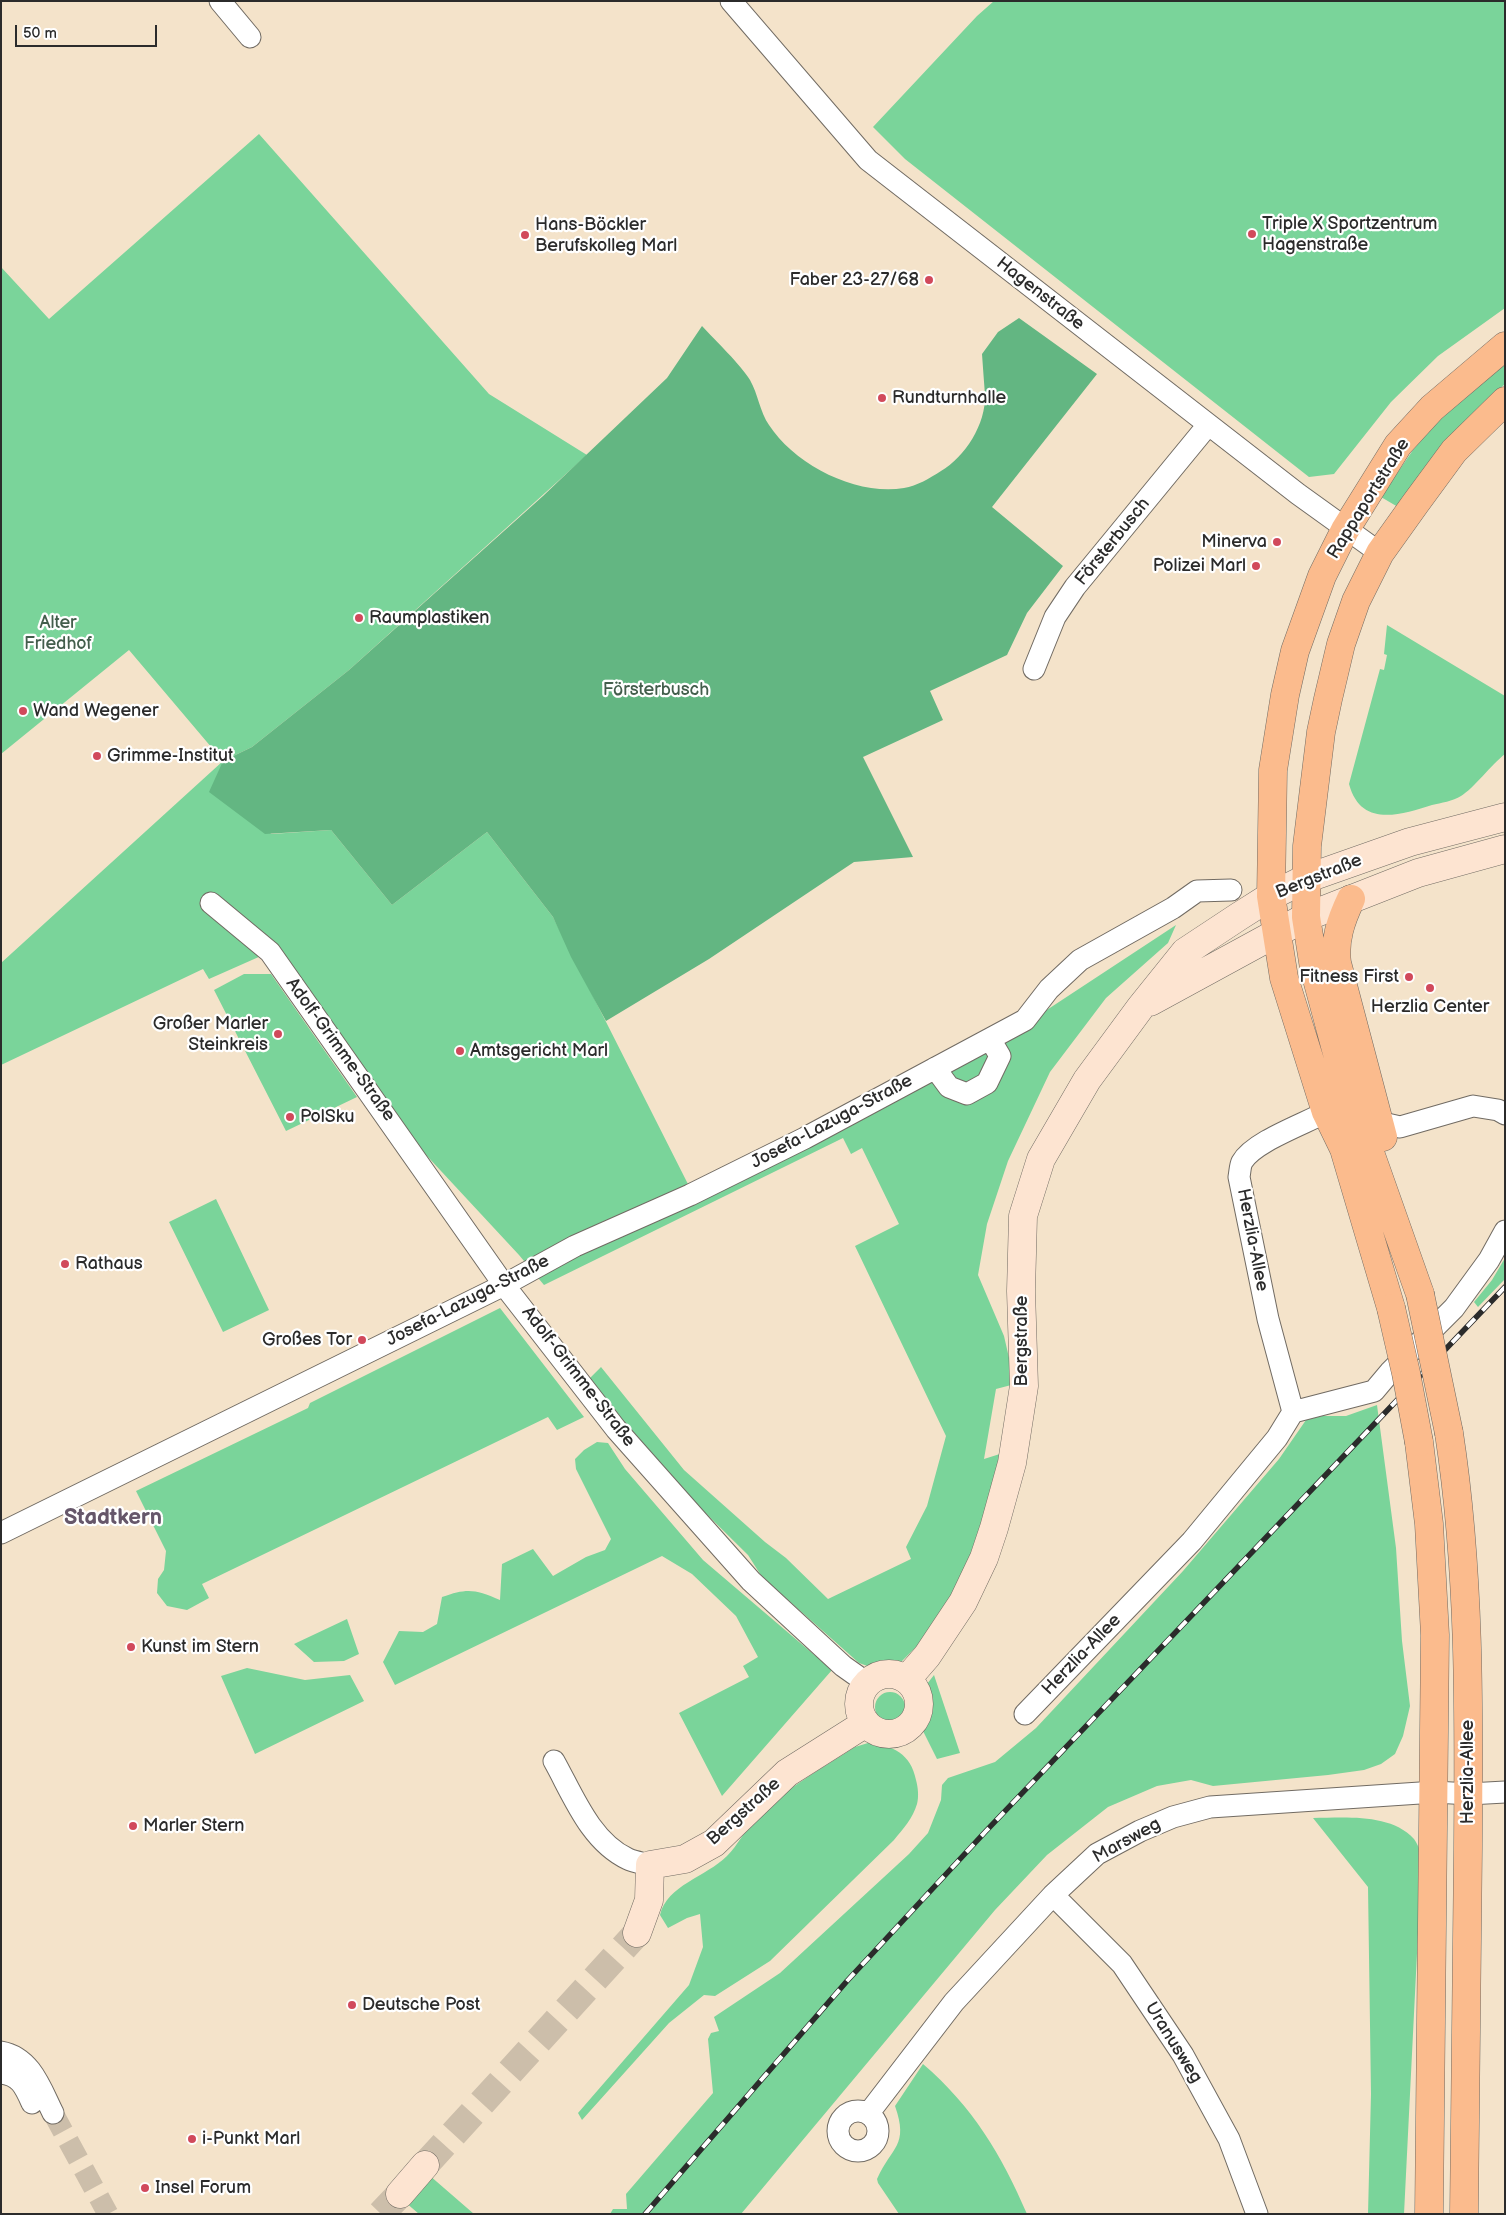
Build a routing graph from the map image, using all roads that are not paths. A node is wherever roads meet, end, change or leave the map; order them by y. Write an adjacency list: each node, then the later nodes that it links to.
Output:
1 (220, 1): 3 (street)
2 (731, 1): 6 (street, Hagenstraße)
3 (250, 37)
4 (1505, 346): 7 (main road, Rappaportstraße)
5 (1505, 401): 8 (main road)
6 (1208, 425): 7 (street, Hagenstraße); 9 (street, Försterbusch)
7 (1345, 530): 8 (street, Hagenstraße); 14 (main road, Rappaportstraße)
8 (1380, 553): 12 (main road)
9 (1034, 669)
10 (1505, 817): 12 (street, Bergstraße)
11 (1505, 849): 15 (street, Bergstraße)
12 (1305, 879): 14 (street, Bergstraße); 17 (main road, Herzlia-Allee)
13 (1231, 890): 20 (street, Josefa-Lazuga-Straße)
14 (1271, 896): 18 (main road, Herzlia-Allee); 19 (street, Bergstraße)
15 (1351, 899): 17 (street, Bergstraße); 24 (main road)
16 (211, 903): 26 (street, Adolf-Grimme-Straße)
17 (1306, 917): 18 (street, Bergstraße); 24 (main road, Herzlia-Allee)
18 (1277, 934): 19 (street, Bergstraße); 22 (main road, Herzlia-Allee)
19 (1140, 1008): 29 (street, Bergstraße)
20 (990, 1039): 21 (street, Josefa-Lazuga-Straße); 21 (street)
21 (935, 1068): 26 (street, Josefa-Lazuga-Straße)
22 (1326, 1112): 27 (street, Herzlia-Allee); 34 (main road, Herzlia-Allee, bridge)
23 (1505, 1114): 24 (street)
24 (1369, 1120): 36 (main road, Herzlia-Allee, bridge)
25 (1505, 1231): 27 (street)
26 (504, 1285): 28 (street, Josefa-Lazuga-Straße); 30 (street, Adolf-Grimme-Straße)
27 (1293, 1412): 31 (street, Herzlia-Allee)
28 (1, 1532)
29 (907, 1678): 30 (street); 32 (street)
30 (866, 1683): 32 (street)
31 (1025, 1714)
32 (866, 1723): 37 (street, Bergstraße)
33 (554, 1760): 37 (street)
34 (1435, 1792): 36 (street, Marsweg); 38 (street, Marsweg); 46 (main road, Herzlia-Allee)
35 (1505, 1792): 36 (street, Marsweg)
36 (1469, 1794): 47 (main road, Herzlia-Allee)
37 (650, 1865): 39 (street)
38 (1053, 1895): 42 (street, Marsweg); 45 (street, Uranusweg)
39 (637, 1933)
40 (1, 2052): 41 (street)
41 (1, 2073)
42 (868, 2114)
43 (425, 2164): 44 (street)
44 (400, 2194)
45 (1257, 2214)
46 (1429, 2214)
47 (1464, 2214)

